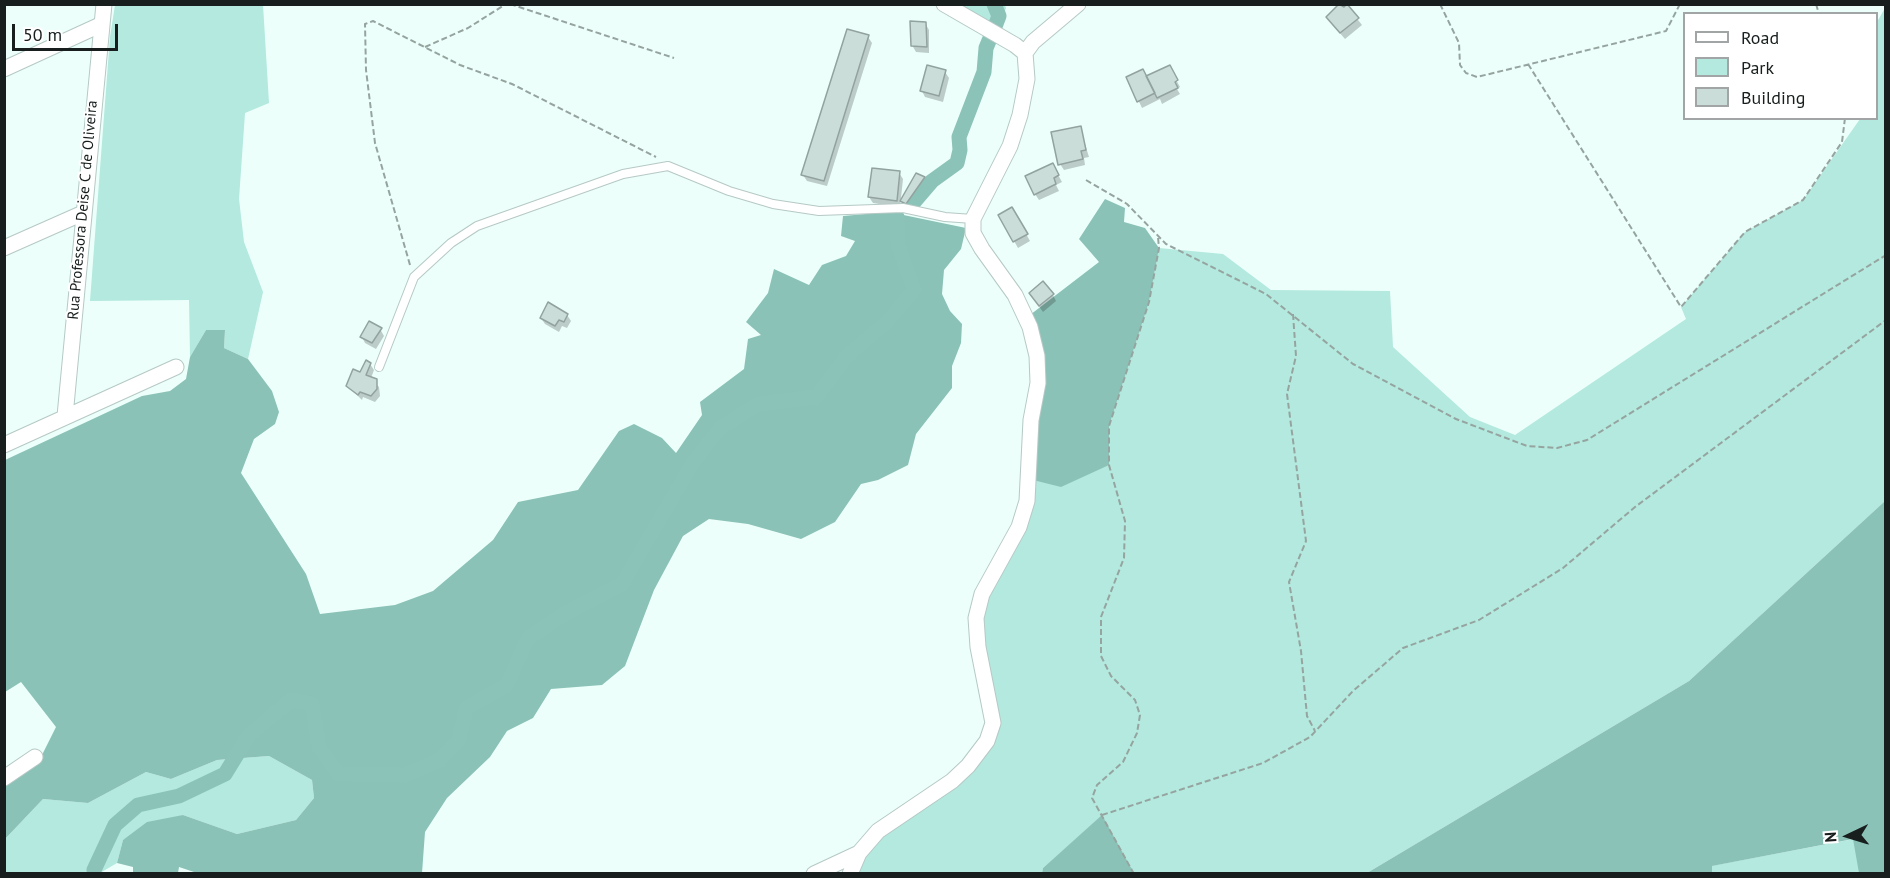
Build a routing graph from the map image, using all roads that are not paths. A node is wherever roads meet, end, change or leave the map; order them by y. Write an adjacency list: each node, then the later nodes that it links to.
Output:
1 (104, 4): 4 (street, Rua Professora Deise C de Oliveira)
2 (944, 4): 5 (street)
3 (1078, 4): 5 (street)
4 (100, 25): 6 (street); 7 (street, Rua Professora Deise C de Oliveira)
5 (1025, 53): 8 (street)
6 (4, 69)
7 (83, 213): 9 (street); 12 (street, Rua Professora Deise C de Oliveira)
8 (973, 219): 11 (lane); 16 (street)
9 (4, 248)
10 (176, 367): 12 (street)
11 (379, 367)
12 (65, 416): 13 (street)
13 (4, 444)
14 (36, 757): 15 (street)
15 (4, 778)
16 (858, 853): 17 (street); 18 (street)
17 (814, 873)
18 (850, 873)

